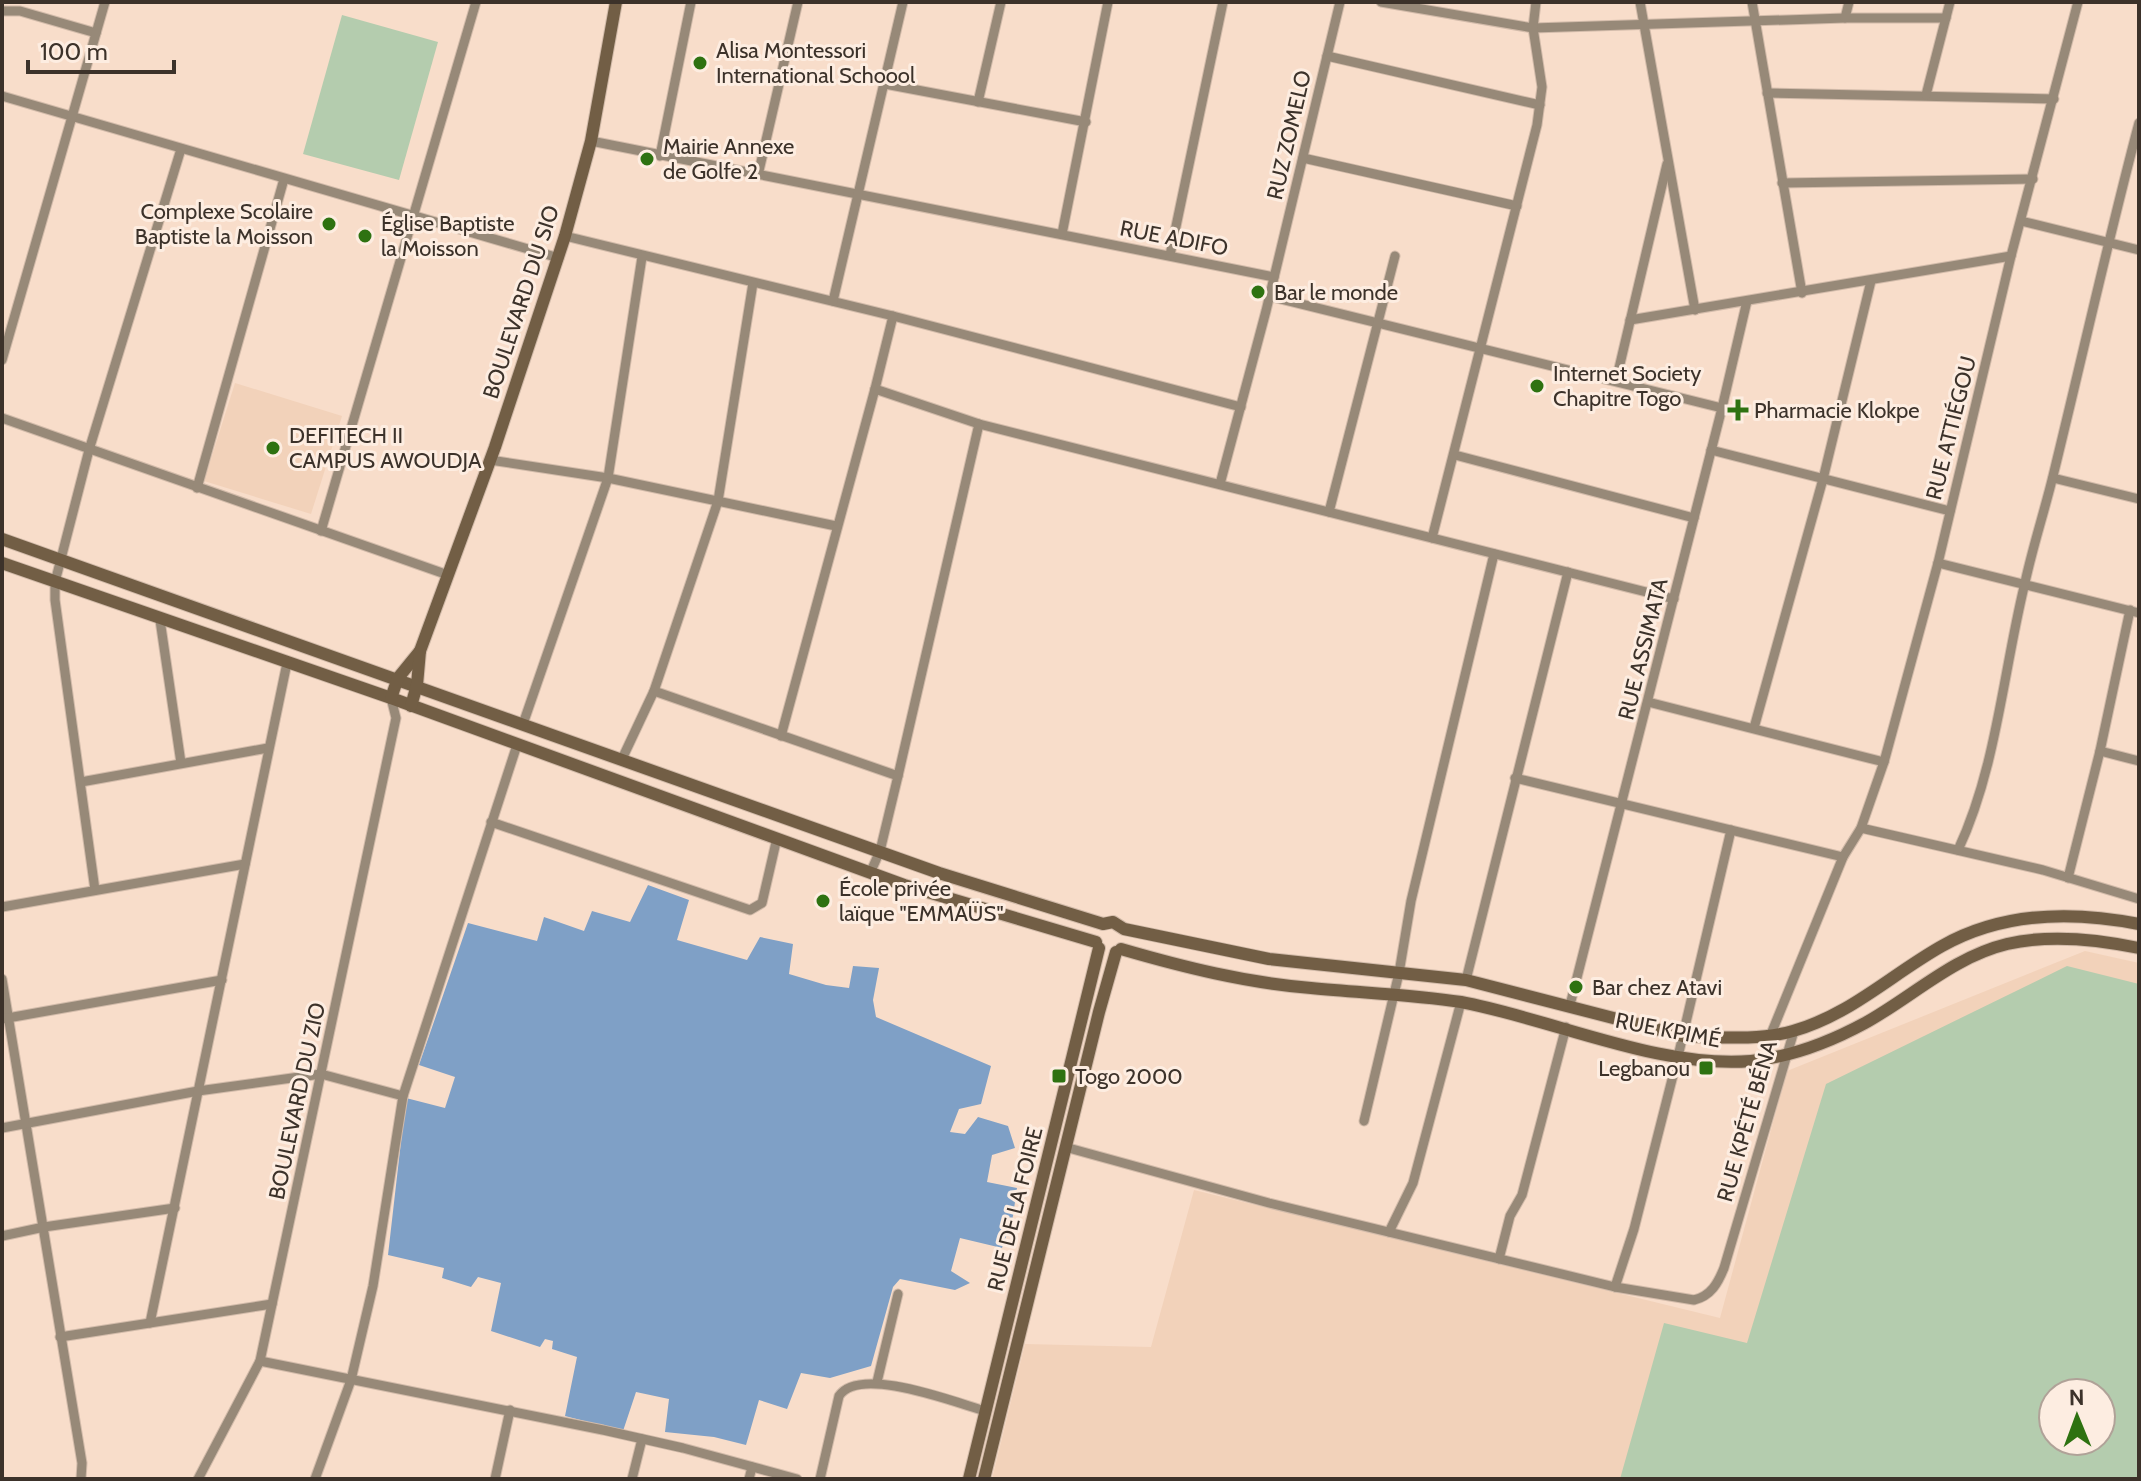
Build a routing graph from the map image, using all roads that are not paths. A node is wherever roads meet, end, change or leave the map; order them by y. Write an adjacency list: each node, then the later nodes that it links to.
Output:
1 (105, 2): 24 (street)
2 (476, 2): 47 (street)
3 (616, 2): 36 (main road, BOULEVARD DU SIO)
4 (691, 2): 38 (street)
5 (798, 2): 41 (street)
6 (903, 2): 26 (street)
7 (1001, 2): 31 (street)
8 (1108, 2): 34 (street)
9 (1223, 2): 53 (street)
10 (1340, 2): 25 (street, RUZ ZOMELO)
11 (1381, 2): 23 (street)
12 (1536, 2): 23 (street)
13 (1640, 2): 22 (street)
14 (1752, 2): 21 (street)
15 (1849, 2): 19 (street)
16 (1950, 2): 20 (street)
17 (2078, 2): 30 (street, RUE ATTIÉGOU)
18 (9, 7): 24 (street)
19 (1845, 18): 20 (street); 21 (street)
20 (1946, 18): 28 (street)
21 (1755, 21): 22 (street); 27 (street)
22 (1643, 24): 23 (street); 39 (street)
23 (1533, 28): 32 (street)
24 (96, 33): 33 (street)
25 (1327, 56): 32 (street); 40 (street, RUZ ZOMELO)
26 (885, 84): 31 (street); 45 (street)
27 (1767, 93): 28 (street); 44 (street)
28 (1926, 95): 30 (street)
29 (2, 96): 33 (street)
30 (2054, 99): 43 (street, RUE ATTIÉGOU)
31 (978, 102): 34 (street)
32 (1540, 105): 46 (street)
33 (72, 115): 37 (street); 70 (street)
34 (1086, 122): 49 (street)
35 (2139, 123): 51 (street)
36 (591, 141): 38 (street, RUE ADIFO); 50 (main road, BOULEVARD DU SIO)
37 (181, 149): 42 (street); 77 (street)
38 (660, 156): 41 (street, RUE ADIFO)
39 (1668, 157): 65 (street); 67 (street)
40 (1303, 158): 46 (street); 58 (street, RUZ ZOMELO)
41 (758, 175): 45 (street, RUE ADIFO)
42 (284, 179): 47 (street); 85 (street)
43 (2033, 179): 44 (street); 48 (street, RUE ATTIÉGOU)
44 (1782, 183): 61 (street)
45 (858, 195): 49 (street, RUE ADIFO); 63 (street)
46 (1517, 206): 69 (street)
47 (413, 215): 57 (street); 92 (street)
48 (2021, 221): 51 (street); 55 (street, RUE ATTIÉGOU)
49 (1062, 234): 53 (street, RUE ADIFO)
50 (565, 236): 56 (street); 57 (main road, BOULEVARD DU SIO)
51 (2107, 242): 52 (street); 82 (street)
52 (2139, 250)
53 (1170, 255): 58 (street, RUE ADIFO)
54 (1395, 256): 68 (street)
55 (2011, 256): 59 (street); 88 (street, RUE ATTIÉGOU)
56 (642, 257): 60 (street); 81 (street)
57 (559, 258): 80 (main road, BOULEVARD DU SIO)
58 (1274, 277): 62 (street)
59 (1871, 281): 61 (street); 83 (street)
60 (753, 283): 63 (street); 87 (street)
61 (1802, 293): 64 (street)
62 (1269, 296): 68 (street); 73 (street)
63 (833, 301): 66 (street)
64 (1747, 301): 65 (street); 74 (street, RUE ASSIMATA)
65 (1695, 310): 67 (street)
66 (893, 316): 72 (street); 73 (street)
67 (1630, 320): 71 (street)
68 (1378, 321): 69 (street); 89 (street)
69 (1481, 346): 71 (street); 79 (street)
70 (2, 360)
71 (1616, 381): 74 (street)
72 (875, 389): 76 (street); 91 (street)
73 (1241, 407): 84 (street)
74 (1722, 408): 78 (street, RUE ASSIMATA)
75 (2, 418): 77 (street)
76 (979, 424): 84 (street); 125 (street)
77 (89, 450): 85 (street); 96 (street)
78 (1711, 450): 83 (street); 90 (street, RUE ASSIMATA)
79 (1455, 455): 90 (street); 93 (street)
80 (490, 460): 81 (street); 100 (main road, BOULEVARD DU SIO)
81 (608, 478): 87 (street); 115 (street)
82 (2053, 478): 86 (street); 102 (street)
83 (1823, 479): 88 (street); 116 (street)
84 (1220, 484): 89 (street)
85 (197, 488): 92 (street)
86 (2139, 499)
87 (718, 501): 91 (street); 110 (street)
88 (1950, 511): 98 (street, RUE ATTIÉGOU)
89 (1329, 512): 93 (street)
90 (1694, 518): 103 (street, RUE ASSIMATA)
91 (836, 526): 117 (street)
92 (321, 531): 100 (street)
93 (1432, 538): 95 (street)
94 (2, 539): 96 (main road)
95 (1494, 554): 99 (street); 148 (street)
96 (60, 559): 101 (street); 108 (main road)
97 (2, 563): 101 (main road)
98 (1938, 563): 102 (street); 123 (street, RUE ATTIÉGOU)
99 (1568, 572): 103 (street); 126 (street)
100 (448, 575): 106 (main road, BOULEVARD DU SIO)
101 (55, 582): 105 (main road); 127 (street)
102 (2024, 584): 104 (street); 133 (street)
103 (1674, 599): 112 (street, RUE ASSIMATA)
104 (2135, 611): 120 (street)
105 (160, 620): 107 (main road); 124 (street)
106 (420, 651): 108 (main road, BOULEVARD DU SIO); 109 (main road, BOULEVARD DU SIO)
107 (287, 663): 111 (main road); 119 (street)
108 (398, 678): 109 (main road); 111 (main road, BOULEVARD DU SIO)
109 (417, 685): 113 (main road, BOULEVARD DU SIO); 115 (main road)
110 (654, 691): 117 (street); 121 (street)
111 (391, 698): 113 (main road); 114 (street, BOULEVARD DU ZIO)
112 (1648, 702): 116 (street); 128 (street, RUE ASSIMATA)
113 (411, 706): 114 (street); 118 (main road)
114 (396, 718): 162 (street, BOULEVARD DU ZIO)
115 (523, 724): 121 (main road)
116 (1754, 728): 123 (street)
117 (781, 736): 125 (street)
118 (517, 745): 129 (street); 132 (main road)
119 (268, 748): 124 (street); 136 (street)
120 (2100, 751): 122 (street); 138 (street)
121 (622, 759): 134 (main road)
122 (2139, 761)
123 (1884, 762): 130 (street, RUE ATTIÉGOU)
124 (181, 763): 127 (street)
125 (898, 776): 134 (street)
126 (1515, 778): 128 (street); 151 (street)
127 (81, 782): 139 (street)
128 (1623, 805): 131 (street); 154 (street, RUE ASSIMATA)
129 (491, 822): 132 (street); 164 (street)
130 (1861, 828): 133 (street); 135 (street, RUE ATTIÉGOU)
131 (1731, 830): 135 (street); 159 (street)
132 (777, 838): 137 (main road)
133 (1958, 850): 138 (street)
134 (880, 851): 137 (street); 142 (main road)
135 (1843, 857): 158 (street, RUE ATTIÉGOU)
136 (245, 864): 139 (street); 150 (street)
137 (871, 871): 145 (main road)
138 (2068, 878): 140 (street)
139 (95, 890): 141 (street)
140 (2139, 899)
141 (2, 907)
142 (1103, 924): 144 (main road); 145 (main road)
143 (2139, 924): 157 (main road, RUE KPÉTÉ BÉNA)
144 (1124, 929): 147 (main road); 148 (main road)
145 (1098, 945): 147 (main road); 183 (main road, RUE DE LA FOIRE)
146 (2139, 948): 160 (main road, RUE KPIMÉ)
147 (1118, 951): 152 (main road, RUE KPIMÉ); 168 (main road)
148 (1399, 973): 151 (main road); 152 (street)
149 (2, 979): 155 (street)
150 (222, 980): 155 (street); 163 (street)
151 (1466, 980): 154 (main road)
152 (1395, 994): 153 (main road, RUE KPIMÉ); 165 (street)
153 (1461, 1002): 156 (main road, RUE KPIMÉ); 171 (street)
154 (1570, 1005): 159 (main road)
155 (5, 1019): 166 (street)
156 (1566, 1027): 161 (main road, RUE KPIMÉ); 173 (street)
157 (1794, 1031): 158 (main road); 160 (street, RUE KPÉTÉ BÉNA)
158 (1771, 1034): 159 (main road)
159 (1683, 1036): 161 (street)
160 (1786, 1055): 161 (main road, RUE KPIMÉ); 174 (street, RUE KPÉTÉ BÉNA)
161 (1678, 1057): 174 (street)
162 (321, 1074): 163 (street); 164 (street); 176 (street, BOULEVARD DU ZIO)
163 (198, 1091): 166 (street); 169 (street)
164 (403, 1096): 180 (street)
165 (1364, 1121)
166 (25, 1124): 167 (street); 170 (street)
167 (2, 1128)
168 (1065, 1147): 171 (street); 195 (main road)
169 (175, 1208): 170 (street); 177 (street)
170 (44, 1227): 172 (street); 178 (street)
171 (1389, 1232): 173 (street)
172 (2, 1236)
173 (1499, 1259): 174 (street)
174 (1615, 1287)
175 (898, 1294): 181 (street)
176 (272, 1304): 177 (street); 179 (street, BOULEVARD DU ZIO)
177 (150, 1323): 178 (street)
178 (60, 1337): 186 (street)
179 (260, 1361): 180 (street); 187 (street, BOULEVARD DU ZIO)
180 (351, 1380): 182 (street); 188 (street)
181 (877, 1382): 183 (street); 193 (street)
182 (510, 1410): 184 (street); 189 (street)
183 (985, 1411): 194 (main road, RUE DE LA FOIRE)
184 (642, 1439): 185 (street); 190 (street)
185 (752, 1467): 191 (street); 192 (street)
186 (81, 1479)
187 (198, 1479)
188 (315, 1479)
189 (495, 1479)
190 (632, 1479)
191 (749, 1479)
192 (797, 1479)
193 (820, 1479)
194 (969, 1479)
195 (984, 1479)

